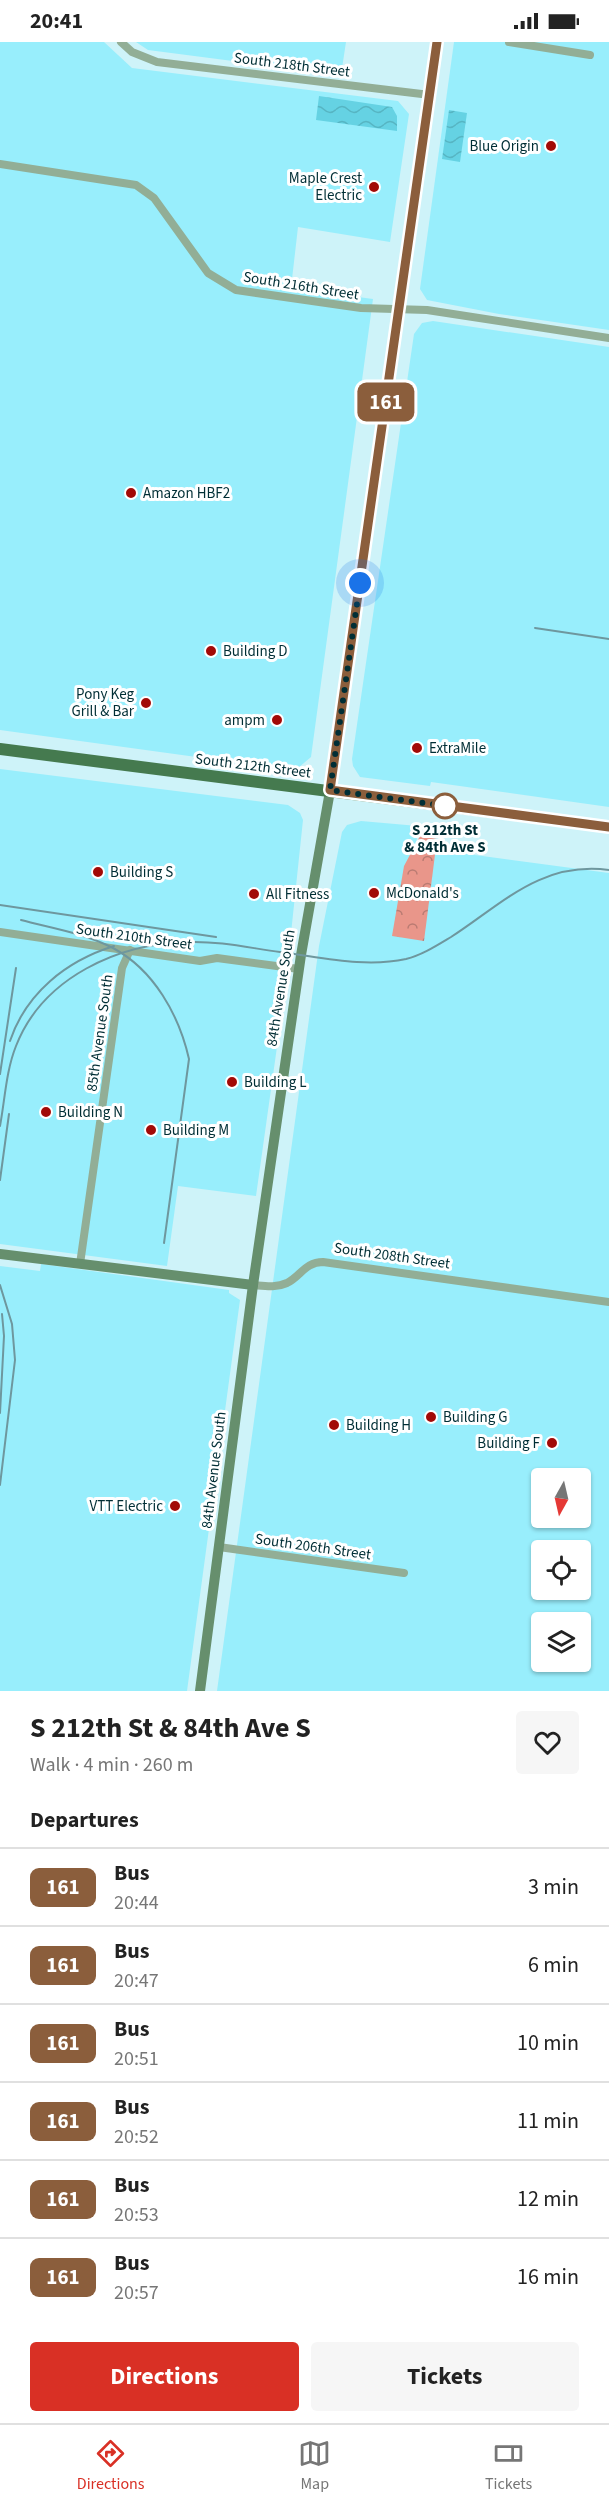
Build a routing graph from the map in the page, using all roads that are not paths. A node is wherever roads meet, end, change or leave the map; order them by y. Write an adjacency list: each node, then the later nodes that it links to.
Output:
1 (121, 42): 5 (street, South 218th Street)
2 (437, 42): 5 (main road, 84th Avenue South)
3 (509, 42): 4 (street)
4 (590, 55)
5 (430, 95): 7 (main road, 84th Avenue South)
6 (0, 164): 7 (street, South 216th Street)
7 (399, 309): 8 (street, South 216th Street); 10 (main road, 84th Avenue South)
8 (609, 338)
9 (0, 749): 10 (main road, South 212th Street)
10 (330, 790): 11 (main road, South 212th Street); 14 (main road, 84th Avenue South)
11 (609, 827)
12 (0, 932): 13 (street, South 210th Street)
13 (130, 950): 14 (street, South 210th Street); 16 (street, 85th Avenue South)
14 (299, 969): 17 (main road, 84th Avenue South)
15 (0, 1254): 16 (main road, South 208th Street)
16 (80, 1264): 17 (main road, South 208th Street)
17 (254, 1286): 18 (street, South 208th Street); 19 (main road, 84th Avenue South)
18 (609, 1302)
19 (219, 1547): 20 (street, South 206th Street); 21 (main road, 84th Avenue South)
20 (404, 1573)
21 (200, 1691)

